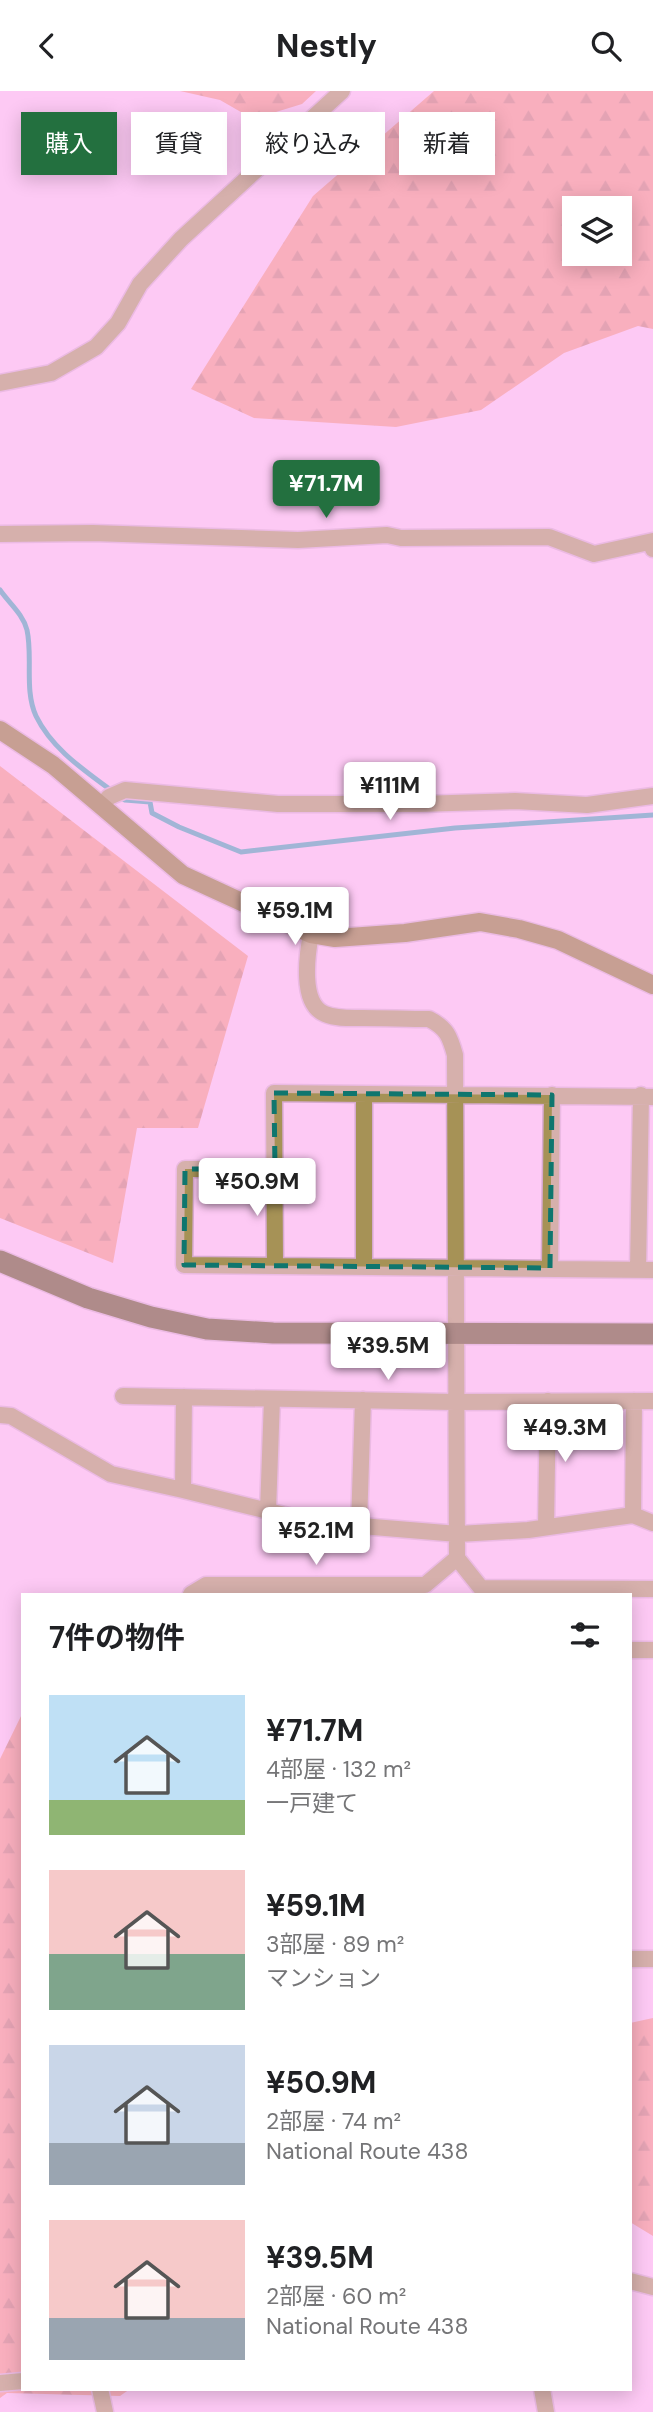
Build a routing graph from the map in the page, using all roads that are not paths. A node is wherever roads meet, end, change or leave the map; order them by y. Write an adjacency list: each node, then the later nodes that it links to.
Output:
1 (342, 91): 2 (street)
2 (0, 383)
3 (0, 534): 4 (street)
4 (653, 549)
5 (0, 730): 7 (street)
6 (653, 796): 7 (street)
7 (110, 798): 8 (street)
8 (311, 934): 9 (street); 11 (street)
9 (653, 985)
10 (364, 1094): 11 (street); 14 (street); 17 (street)
11 (455, 1095): 12 (street); 18 (street)
12 (552, 1095): 13 (street); 19 (street)
13 (647, 1096): 20 (street)
14 (275, 1169): 16 (street); 16 (street)
15 (0, 1261): 21 (highway)
16 (275, 1266): 17 (street)
17 (364, 1266): 18 (street)
18 (455, 1267): 19 (street); 21 (street)
19 (550, 1268): 20 (street)
20 (645, 1270)
21 (456, 1333): 22 (highway); 30 (street)
22 (653, 1334)
23 (123, 1396): 24 (street)
24 (184, 1397): 25 (street); 32 (street)
25 (272, 1399): 26 (street); 33 (street)
26 (362, 1400): 30 (street); 36 (street)
27 (548, 1401): 28 (street); 30 (street); 37 (street)
28 (634, 1401): 29 (street); 34 (street)
29 (653, 1401)
30 (455, 1402): 38 (street)
31 (0, 1415): 32 (street)
32 (183, 1490): 33 (street)
33 (268, 1511): 36 (street)
34 (633, 1515): 35 (street); 37 (street)
35 (653, 1523)
36 (359, 1525): 38 (street)
37 (546, 1527): 38 (street)
38 (458, 1534): 39 (street)
39 (457, 1558): 40 (street); 41 (street)
40 (653, 1589)
41 (193, 1593)
42 (632, 1650): 43 (street)
43 (653, 1650)
44 (632, 1958): 45 (street)
45 (653, 1959)
46 (632, 2282): 47 (street)
47 (653, 2287)
48 (21, 2381): 49 (street)
49 (0, 2383)
50 (100, 2391): 52 (street)
51 (542, 2391): 53 (street)
52 (105, 2412)
53 (545, 2412)

